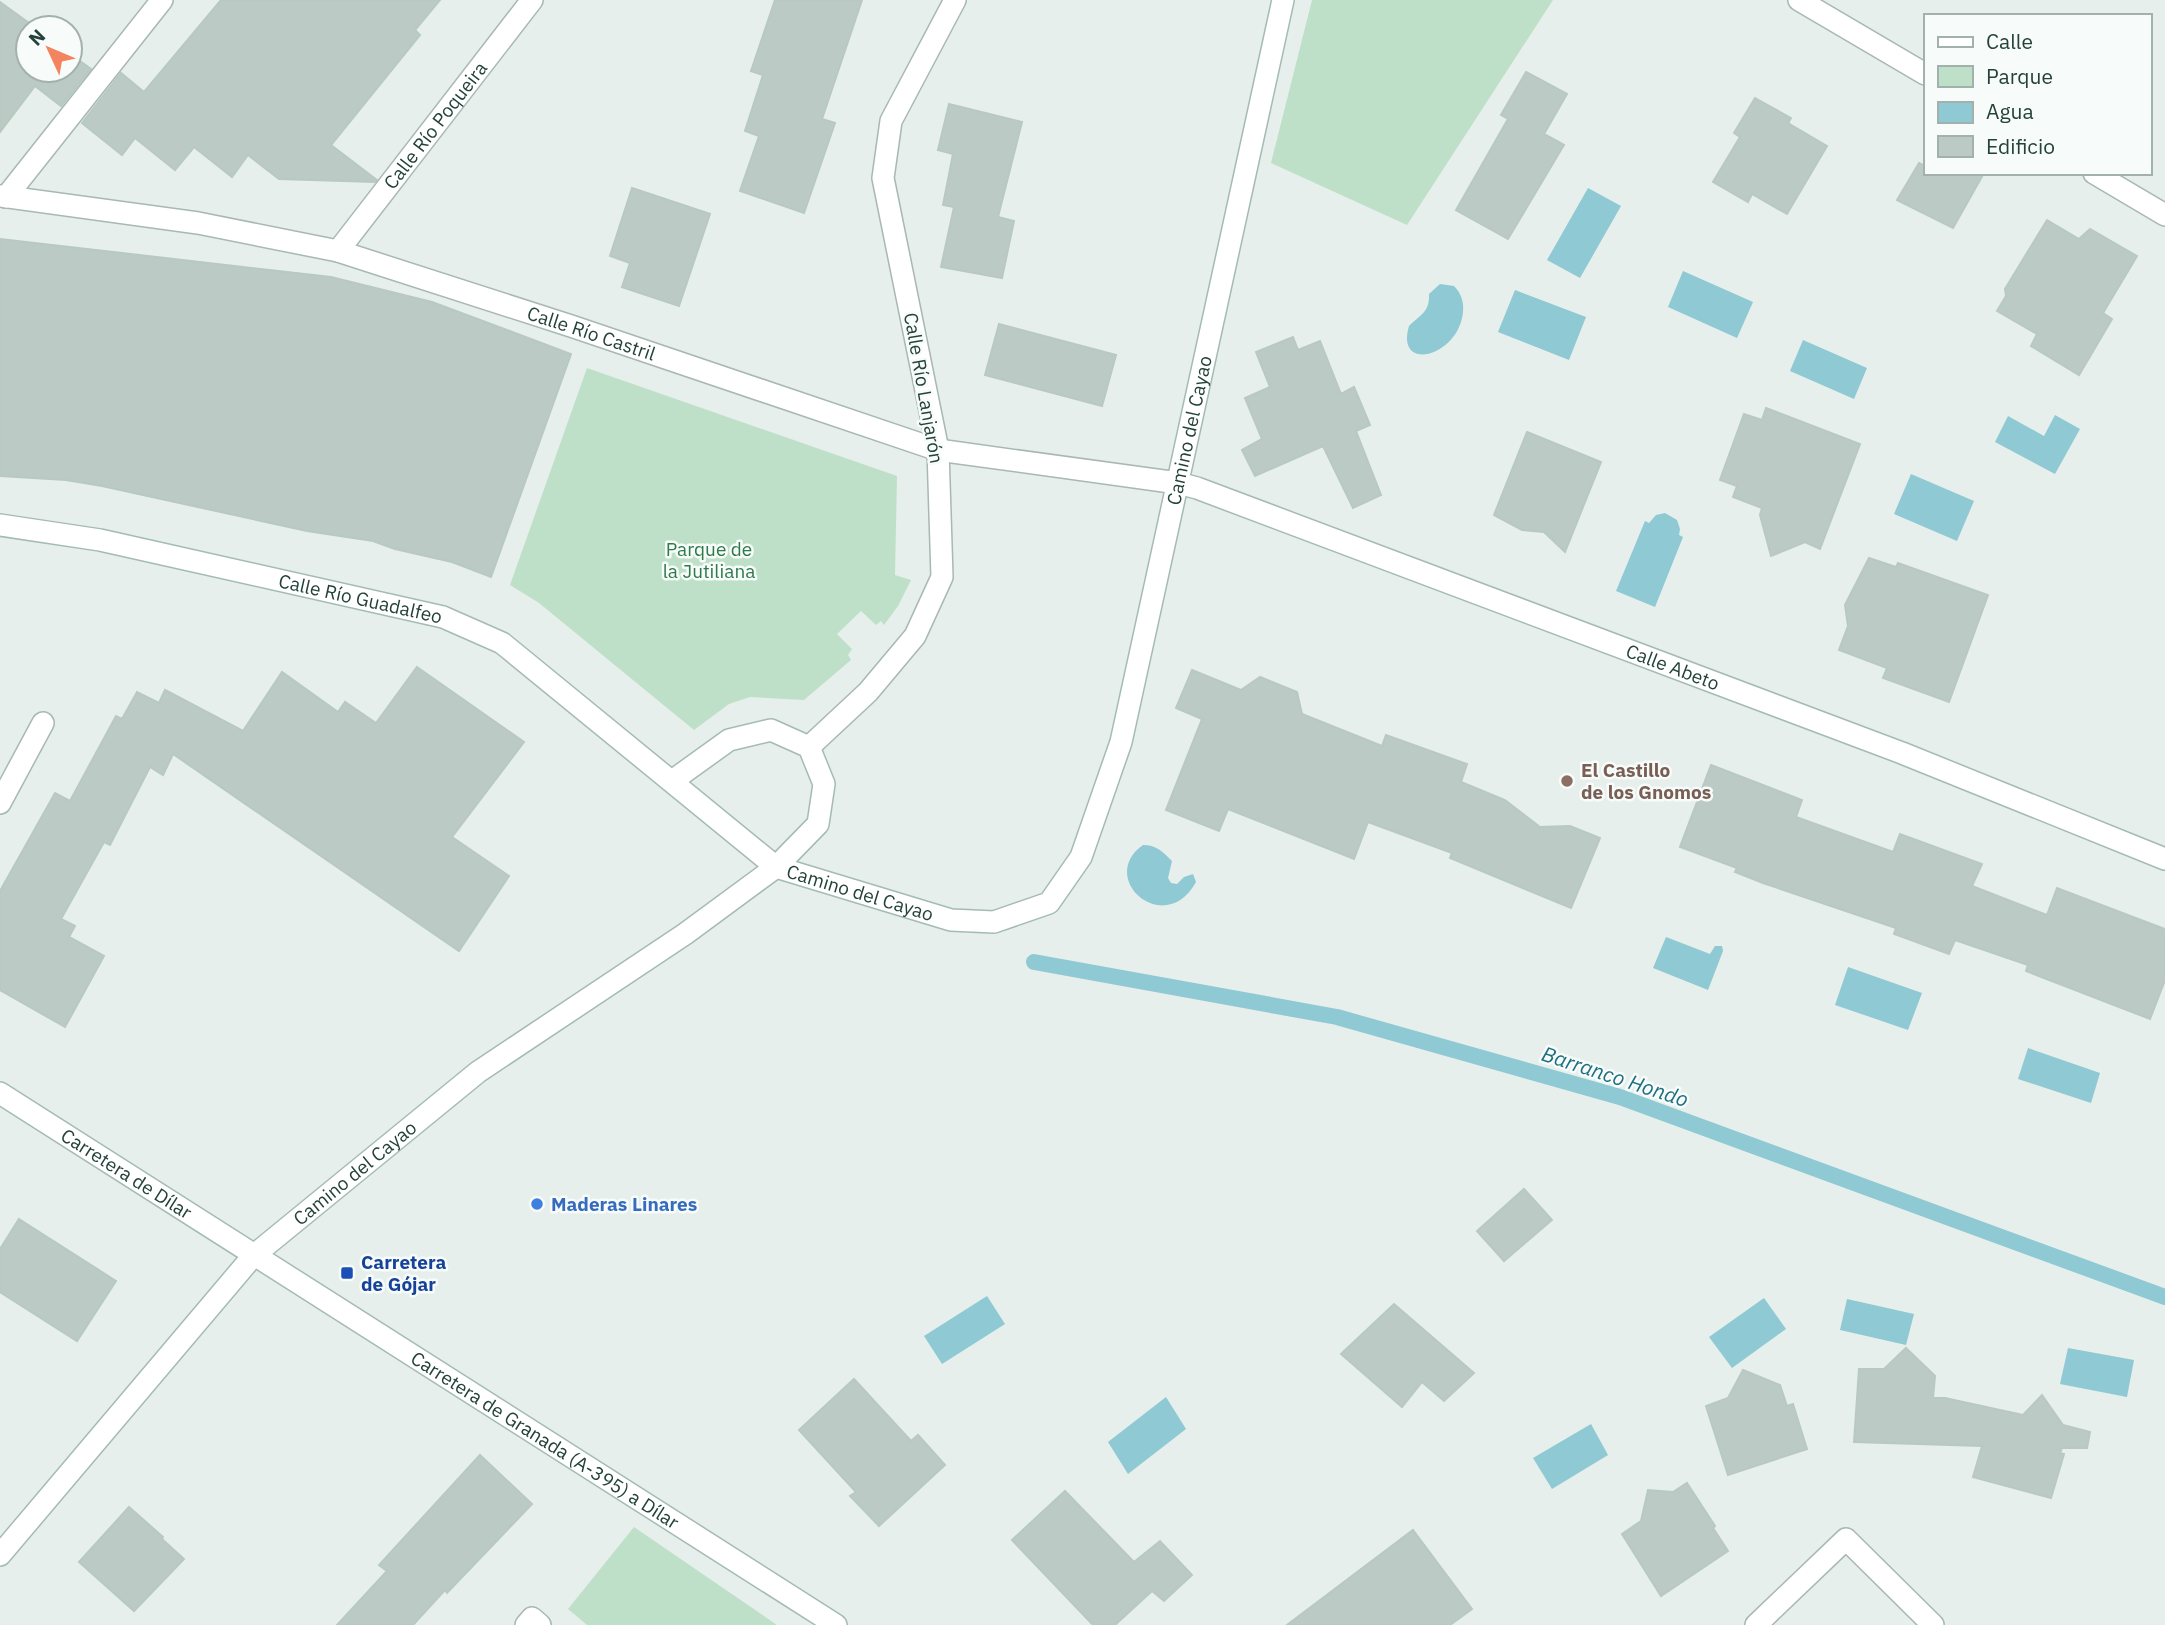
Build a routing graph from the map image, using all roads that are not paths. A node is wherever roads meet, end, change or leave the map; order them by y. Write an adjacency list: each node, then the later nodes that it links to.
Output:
1 (162, 0): 8 (street)
2 (532, 0): 10 (street, Calle Río Poqueira)
3 (955, 0): 11 (street, Calle Río Lanjarón)
4 (1283, 0): 12 (street, Camino del Cayao)
5 (1799, 0): 6 (street)
6 (1924, 73)
7 (2097, 175): 9 (street)
8 (3, 196): 10 (street, Calle Río Castril)
9 (2165, 215)
10 (338, 251): 11 (street, Calle Río Castril)
11 (938, 450): 12 (street, Calle Río Castril); 15 (street, Calle Río Lanjarón)
12 (1178, 483): 18 (street, Calle Abeto); 19 (street, Camino del Cayao)
13 (0, 525): 16 (street, Calle Río Guadalfeo)
14 (43, 723): 17 (street)
15 (809, 747): 16 (street); 19 (street)
16 (672, 781): 19 (street, Calle Río Guadalfeo)
17 (0, 803)
18 (2165, 859)
19 (776, 867): 21 (street, Camino del Cayao)
20 (0, 1093): 21 (street, Carretera de Dílar)
21 (253, 1256): 22 (street, Camino del Cayao); 25 (street, Carretera de Granada (A-395) a Dílar)
22 (0, 1555)
23 (526, 1625): 24 (street)
24 (540, 1625)
25 (836, 1625)
26 (1756, 1625): 27 (street)
27 (1933, 1625)

